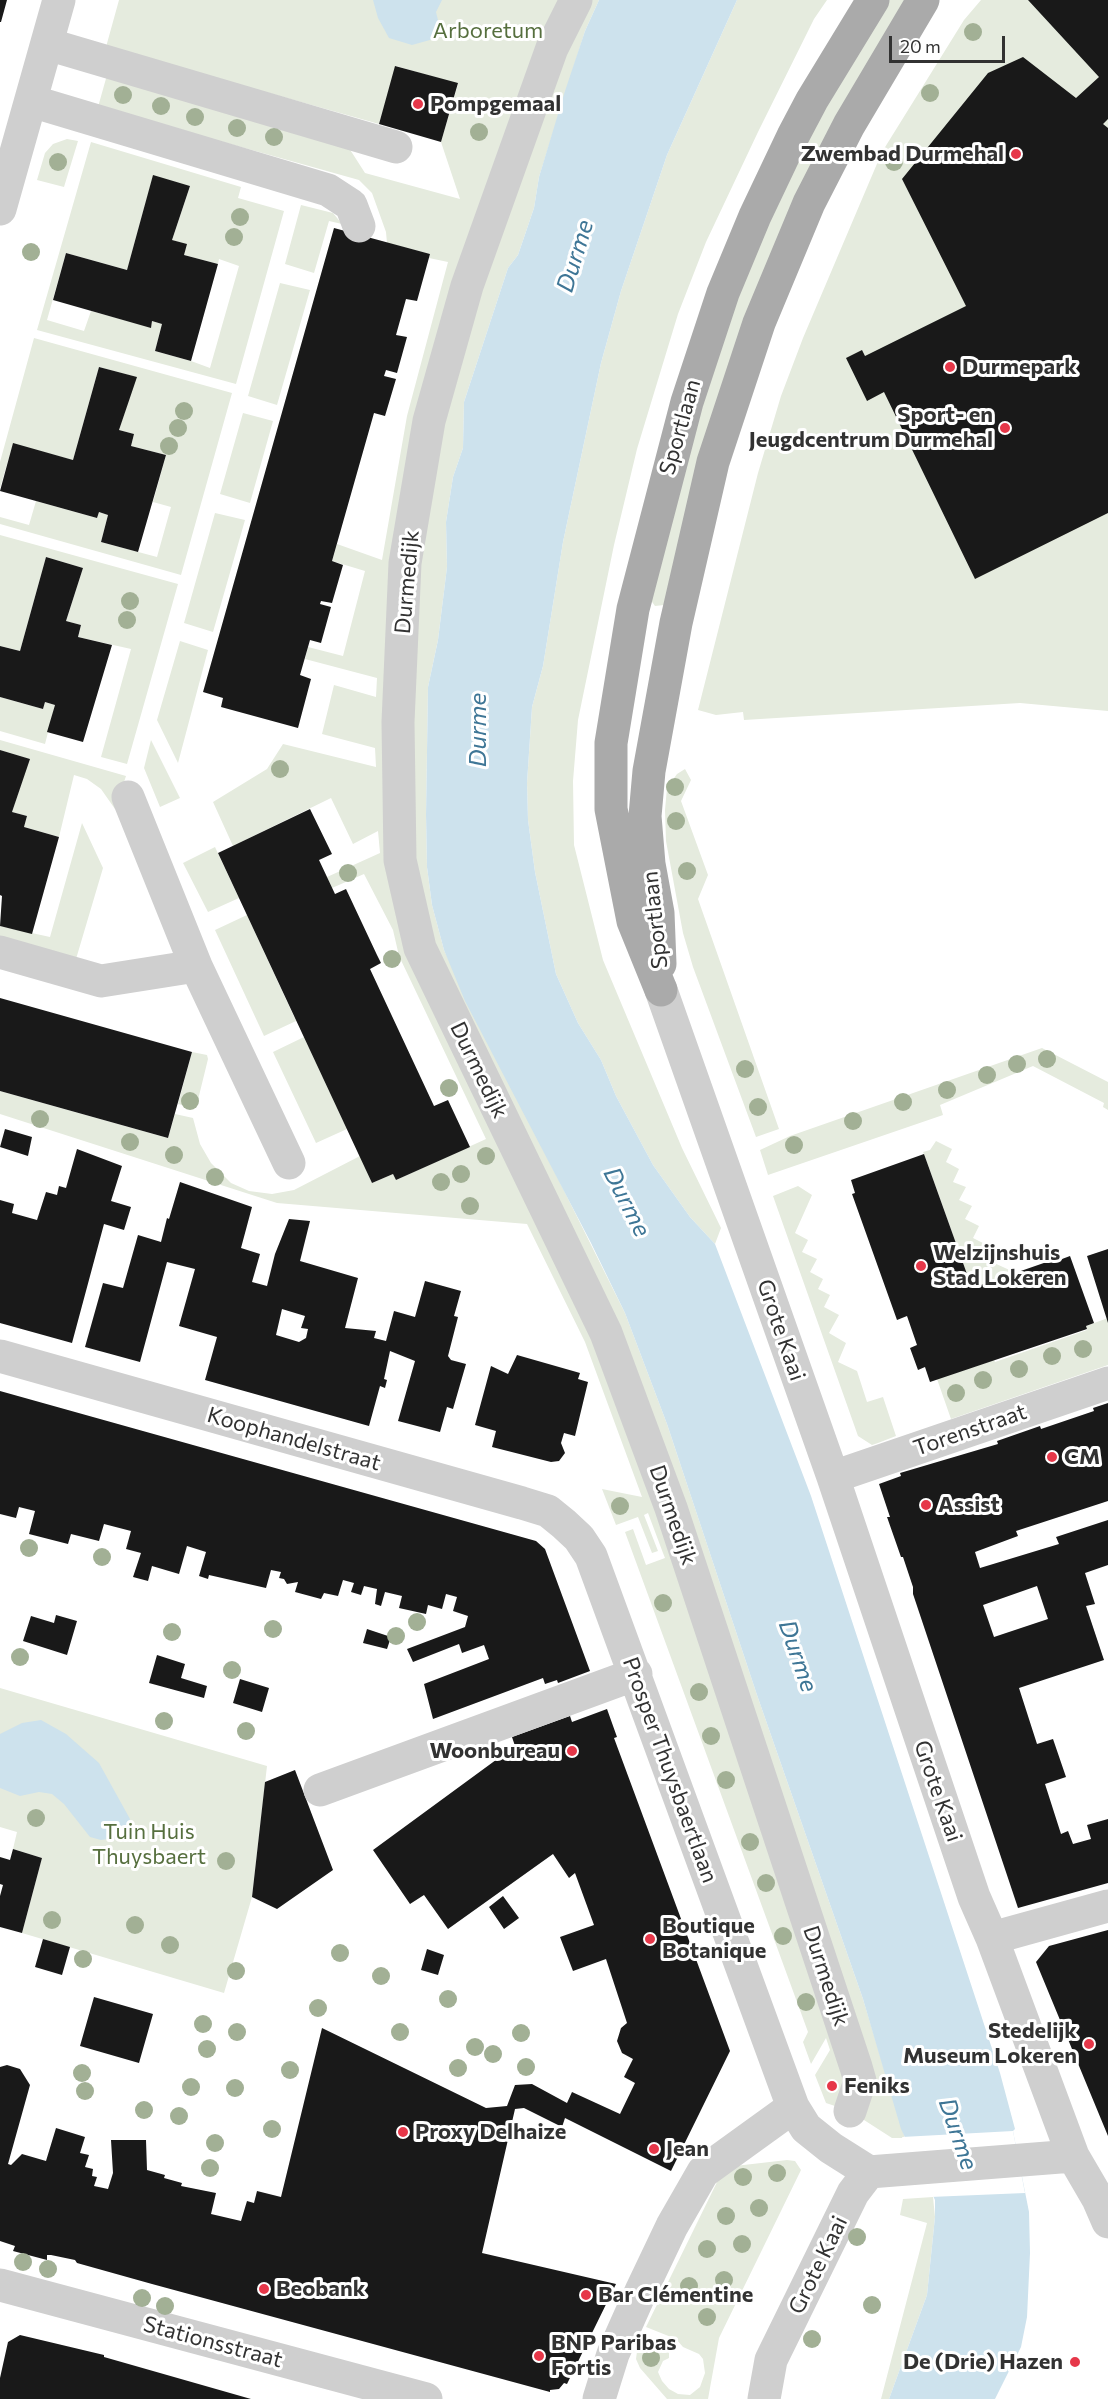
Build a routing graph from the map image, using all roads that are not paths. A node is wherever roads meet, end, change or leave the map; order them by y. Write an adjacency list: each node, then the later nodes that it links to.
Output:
1 (59, 0): 5 (street)
2 (576, 0): 24 (street, Durmedijk)
3 (873, 0): 13 (main road, Sportlaan)
4 (923, 0): 13 (main road, Sportlaan)
5 (47, 44): 6 (street); 7 (street)
6 (31, 101): 8 (street); 9 (street)
7 (396, 147)
8 (0, 209)
9 (359, 226)
10 (128, 797): 12 (street)
11 (0, 952): 12 (street)
12 (196, 966): 14 (street)
13 (661, 990): 17 (street, Grote Kaai)
14 (289, 1163)
15 (0, 1356): 18 (street, Koophandelstraat)
16 (1108, 1383): 17 (street, Torenstraat)
17 (833, 1477): 22 (street, Grote Kaai)
18 (579, 1538): 19 (street, Prosper Thuysbaertlaan)
19 (636, 1674): 20 (street); 23 (street, Prosper Thuysbaertlaan)
20 (320, 1790)
21 (1108, 1906): 22 (street)
22 (992, 1938): 25 (street, Grote Kaai)
23 (794, 2107): 26 (street, Prosper Thuysbaertlaan); 30 (street)
24 (850, 2111)
25 (1073, 2156): 26 (street); 27 (street, Grote Kaai)
26 (869, 2172): 31 (street, Grote Kaai)
27 (1108, 2222)
28 (0, 2285): 29 (street, Stationsstraat)
29 (426, 2399)
30 (599, 2399)
31 (764, 2399)

